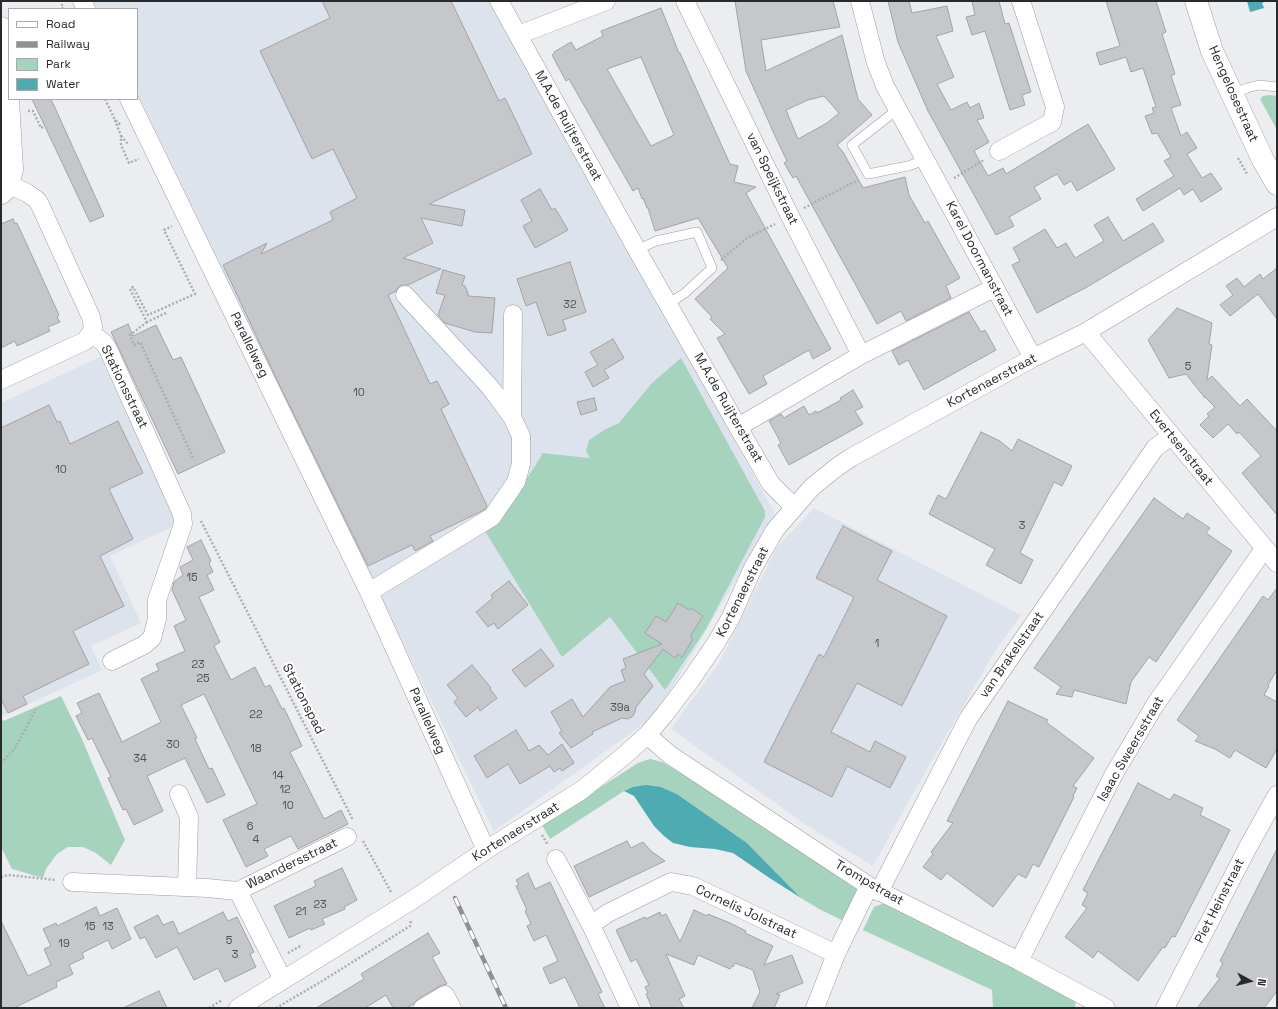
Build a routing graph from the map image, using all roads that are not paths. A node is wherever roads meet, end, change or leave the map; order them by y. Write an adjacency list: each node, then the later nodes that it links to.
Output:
1 (499, 1): 8 (street, M.A.de Ruijterstraat)
2 (606, 1): 8 (street)
3 (685, 1): 26 (street, van Speijkstraat)
4 (860, 1): 13 (street, Karel Doormanstraat)
5 (1021, 1): 14 (street)
6 (1196, 1): 11 (main road, Hengelosestraat)
7 (1, 28): 9 (main road, Stationsstraat)
8 (518, 35): 19 (street, M.A.de Ruijterstraat)
9 (4, 65): 17 (main road, Stationsstraat)
10 (1277, 87): 11 (lane)
11 (1233, 94): 16 (main road, Hengelosestraat)
12 (129, 100): 35 (street, Parallelweg)
13 (898, 109): 15 (street, Karel Doormanstraat); 15 (lane)
14 (999, 151)
15 (925, 160): 20 (street, Karel Doormanstraat)
16 (1277, 184)
17 (4, 188): 25 (street, Stationsstraat)
18 (1277, 217): 24 (street, Kortenaerstraat)
19 (636, 250): 22 (street, M.A.de Ruijterstraat); 22 (lane)
20 (994, 288): 26 (street); 27 (street, Karel Doormanstraat)
21 (405, 295): 29 (street)
22 (668, 304): 30 (street, M.A.de Ruijterstraat)
23 (513, 314): 29 (street)
24 (1086, 332): 27 (street, Kortenaerstraat); 31 (street, Evertsenstraat)
25 (91, 333): 28 (street); 36 (street, Stationsstraat)
26 (861, 355): 30 (street)
27 (1033, 358): 32 (street, Kortenaerstraat)
28 (1, 380)
29 (512, 417): 35 (street)
30 (738, 427): 32 (street, M.A.de Ruijterstraat)
31 (1171, 436): 33 (street, Evertsenstraat); 45 (street, van Brakelstraat)
32 (795, 507): 37 (street, Kortenaerstraat)
33 (1264, 549): 34 (street, Evertsenstraat); 49 (street, Isaac Sweersstraat)
34 (1277, 563)
35 (369, 592): 41 (street, Parallelweg)
36 (112, 662)
37 (647, 735): 41 (street, Kortenaerstraat); 45 (street, Trompstraat)
38 (179, 794): 44 (street)
39 (1277, 794): 57 (street, Piet Heinstraat)
40 (355, 833): 46 (street, Waandersstraat)
41 (486, 850): 50 (street, Kortenaerstraat)
42 (556, 859): 47 (street)
43 (72, 882): 44 (street, Waandersstraat)
44 (187, 887): 46 (street, Waandersstraat)
45 (874, 889): 48 (street); 49 (street, Trompstraat)
46 (238, 891): 50 (street, Waandersstraat)
47 (591, 925): 48 (street, Cornelis Jolstraat); 54 (street)
48 (836, 954): 55 (street)
49 (1019, 961): 56 (street, Trompstraat)
50 (283, 980): 51 (street, Kortenaerstraat)
51 (247, 1006)
52 (423, 1008): 53 (street)
53 (452, 1008)
54 (630, 1008)
55 (815, 1008)
56 (1106, 1008)
57 (1165, 1008)

